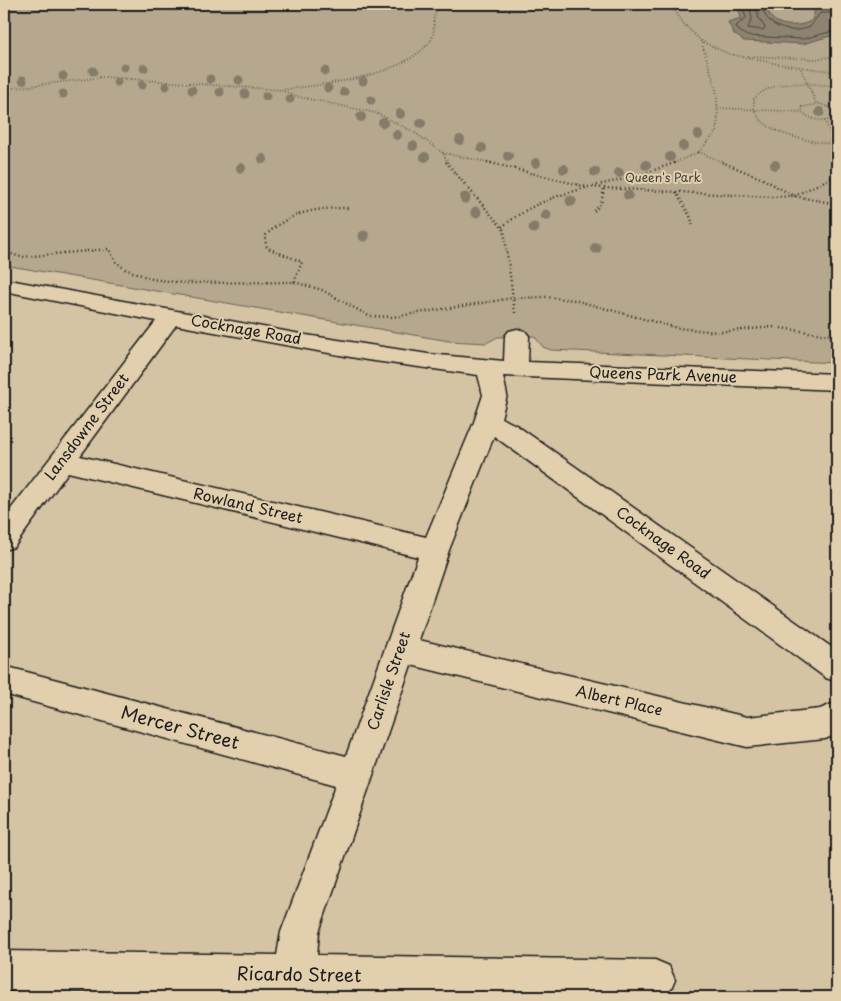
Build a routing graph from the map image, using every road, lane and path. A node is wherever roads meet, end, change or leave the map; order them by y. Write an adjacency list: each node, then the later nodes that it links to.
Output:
1 (440, 4): 11 (path)
2 (671, 4): 3 (path)
3 (701, 41): 4 (path); 13 (path)
4 (727, 53): 5 (path); 6 (path)
5 (837, 56)
6 (801, 68): 7 (path); 8 (path)
7 (837, 72)
8 (807, 83): 9 (path); 12 (path); 14 (path)
9 (837, 87)
10 (4, 89): 11 (path)
11 (281, 90): 22 (path)
12 (816, 104): 15 (path); 16 (path)
13 (718, 108): 14 (path); 21 (path)
14 (754, 110): 16 (path); 19 (path)
15 (837, 110)
16 (802, 112): 18 (path)
17 (837, 118): 18 (path)
18 (825, 121): 19 (path)
19 (836, 144): 20 (path)
20 (837, 148)
21 (699, 152): 24 (path); 27 (path)
22 (442, 153): 24 (path); 32 (path)
23 (837, 175): 27 (path)
24 (587, 188): 25 (path); 32 (path)
25 (604, 188): 26 (path); 30 (path)
26 (676, 192): 27 (path); 31 (path)
27 (794, 196): 28 (path)
28 (837, 204)
29 (348, 208): 34 (path)
30 (594, 212)
31 (693, 225)
32 (502, 227): 36 (path)
33 (4, 252): 34 (path)
34 (294, 282): 36 (path)
35 (4, 285): 37 (street, Cocknage Road)
36 (513, 298): 38 (path); 39 (path)
37 (171, 316): 40 (street, Cocknage Road); 44 (street, Lansdowne Street)
38 (517, 336): 41 (street)
39 (837, 336)
40 (489, 368): 41 (street, Queens Park Avenue); 43 (street, Carlisle Street)
41 (516, 369): 42 (street, Queens Park Avenue)
42 (837, 382)
43 (486, 422): 46 (street, Carlisle Street); 48 (street, Cocknage Road)
44 (61, 461): 45 (street, Lansdowne Street); 46 (street, Rowland Street)
45 (4, 539)
46 (435, 550): 47 (street, Carlisle Street)
47 (400, 649): 50 (street, Albert Place); 51 (street, Carlisle Street)
48 (837, 668)
49 (4, 680): 51 (street, Mercer Street)
50 (837, 718)
51 (357, 776): 54 (street, Carlisle Street)
52 (4, 971): 54 (street, Ricardo Street)
53 (655, 980): 54 (street, Ricardo Street)
54 (293, 986)

